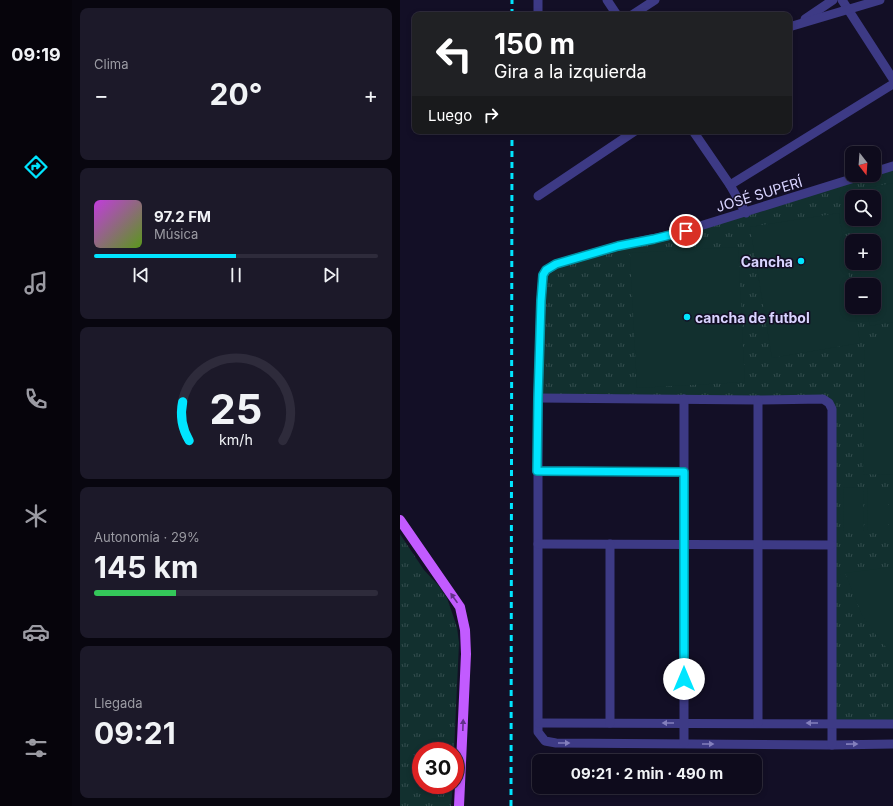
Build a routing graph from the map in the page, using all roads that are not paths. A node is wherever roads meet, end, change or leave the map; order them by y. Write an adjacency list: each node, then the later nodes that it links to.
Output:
1 (538, 0): 8 (street)
2 (607, 0): 9 (street)
3 (655, 0): 10 (street)
4 (833, 0): 11 (street)
5 (842, 0): 7 (street)
6 (880, 0): 7 (street)
7 (848, 9): 11 (street); 12 (street)
8 (538, 12)
9 (615, 12)
10 (637, 12)
11 (793, 25)
12 (893, 79)
13 (893, 84): 19 (street)
14 (631, 134): 20 (street)
15 (695, 134): 19 (street)
16 (893, 166): 17 (street)
17 (881, 170)
18 (845, 181): 21 (street, JOSÉ SUPERÍ)
19 (730, 185): 21 (street)
20 (538, 196)
21 (746, 213): 22 (street, JOSÉ SUPERÍ)
22 (538, 398): 23 (street); 25 (street)
23 (684, 399): 24 (street); 26 (street)
24 (758, 400): 31 (street); 32 (street)
25 (537, 471): 26 (street); 29 (street)
26 (684, 472): 33 (street)
27 (400, 520): 34 (main road)
28 (400, 528): 34 (main road)
29 (538, 544): 30 (street); 35 (street)
30 (610, 544): 33 (street); 36 (street)
31 (759, 544): 32 (street); 33 (street); 38 (street)
32 (832, 544): 39 (street)
33 (684, 545): 37 (street)
34 (436, 572): 44 (main road, one-way to 34)
35 (539, 723): 36 (street); 41 (street, one-way to 41)
36 (610, 723): 37 (street, one-way to 36)
37 (684, 723): 38 (street); 41 (street)
38 (758, 723): 39 (street, one-way to 38)
39 (831, 723): 40 (street); 42 (street)
40 (893, 724)
41 (684, 743): 42 (street, one-way to 42)
42 (832, 744): 43 (street, one-way to 43)
43 (893, 744)
44 (459, 806)

